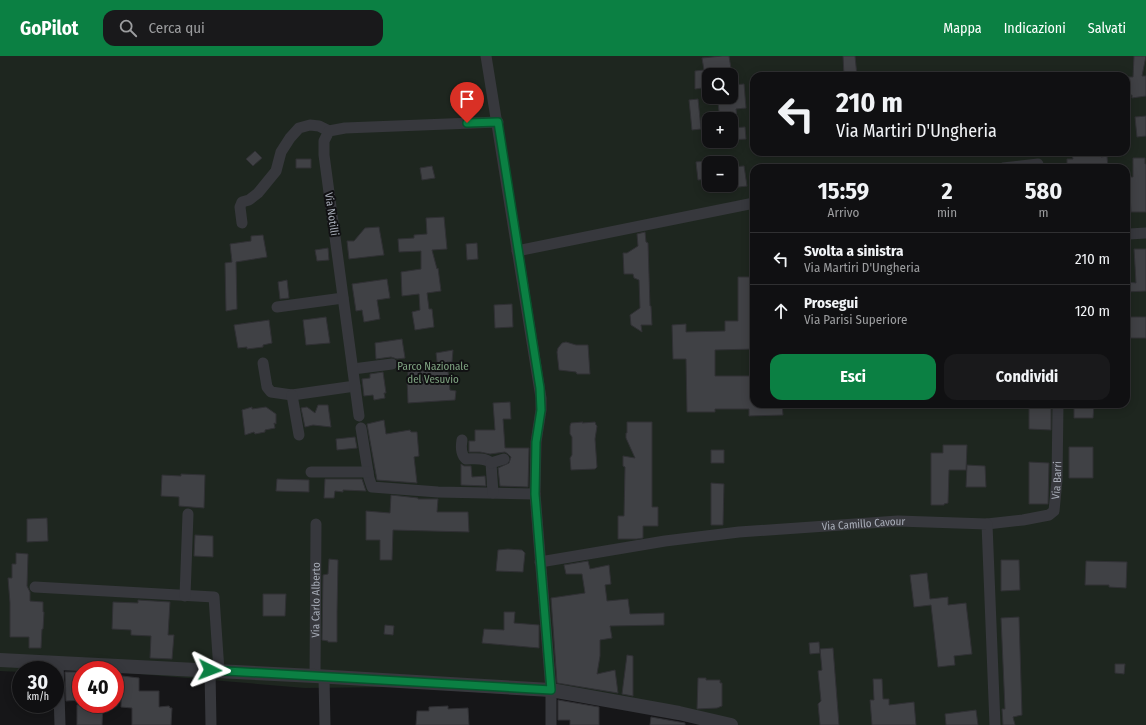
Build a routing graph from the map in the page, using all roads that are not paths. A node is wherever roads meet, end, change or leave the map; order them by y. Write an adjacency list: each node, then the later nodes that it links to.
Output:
1 (486, 56): 2 (street)
2 (498, 122): 3 (street); 8 (street)
3 (329, 131): 5 (street); 9 (street, Via Notilli)
4 (750, 204): 8 (street)
5 (242, 223)
6 (1146, 233): 7 (street)
7 (1130, 234)
8 (518, 251): 26 (street)
9 (344, 298): 10 (street); 13 (street, Via Notilli)
10 (277, 307)
11 (263, 363): 15 (street)
12 (392, 364): 13 (street)
13 (353, 369): 14 (street, Via Notilli)
14 (355, 386): 15 (street); 17 (street, Via Notilli)
15 (292, 395): 19 (street)
16 (1058, 408): 29 (street, Via Barri)
17 (359, 416)
18 (361, 428): 24 (street)
19 (299, 435)
20 (462, 440): 22 (street)
21 (504, 459): 22 (street)
22 (491, 463): 25 (street)
23 (312, 472): 24 (street)
24 (368, 472): 25 (street)
25 (493, 493): 26 (street)
26 (535, 494): 30 (street)
27 (188, 514): 32 (street)
28 (316, 524): 37 (street, Via Carlo Alberto)
29 (987, 524): 30 (street, Via Camillo Cavour); 45 (street)
30 (540, 562): 38 (street)
31 (35, 586): 32 (street)
32 (185, 596): 36 (street)
33 (0, 660): 34 (street)
34 (29, 661)
35 (64, 662): 36 (street)
36 (215, 671): 37 (street); 42 (street)
37 (319, 676): 38 (street); 43 (street, Via Carlo Alberto)
38 (551, 690): 40 (street); 44 (street)
39 (60, 713): 41 (street)
40 (723, 724)
41 (60, 725)
42 (211, 725)
43 (325, 725)
44 (551, 725)
45 (995, 725)

